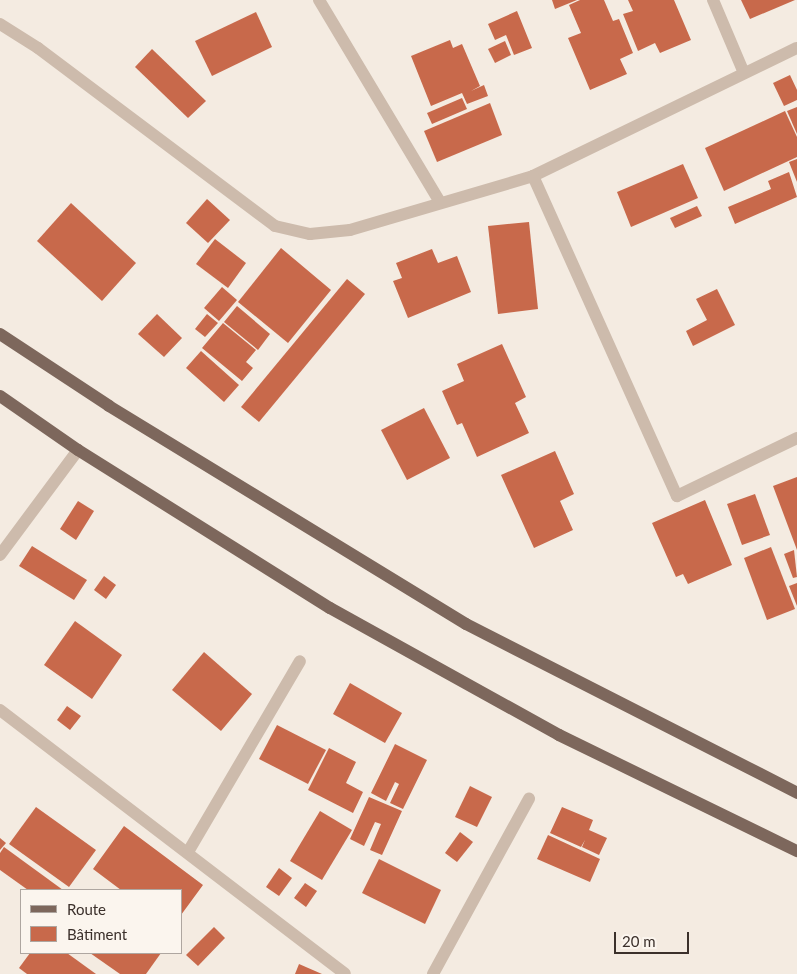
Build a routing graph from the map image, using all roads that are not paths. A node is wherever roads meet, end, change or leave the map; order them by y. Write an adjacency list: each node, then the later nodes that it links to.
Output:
1 (319, 0): 7 (street)
2 (713, 0): 5 (street)
3 (0, 24): 7 (street)
4 (797, 48): 5 (street)
5 (744, 73): 6 (street)
6 (533, 176): 7 (street); 10 (street)
7 (440, 202)
8 (0, 334): 15 (main road)
9 (0, 396): 11 (main road)
10 (797, 438)
11 (78, 450): 12 (street); 17 (main road)
12 (0, 555)
13 (300, 661): 18 (street)
14 (0, 710): 18 (street)
15 (797, 793)
16 (529, 799): 20 (street)
17 (797, 851)
18 (188, 852): 19 (street)
19 (345, 974)
20 (432, 974)

